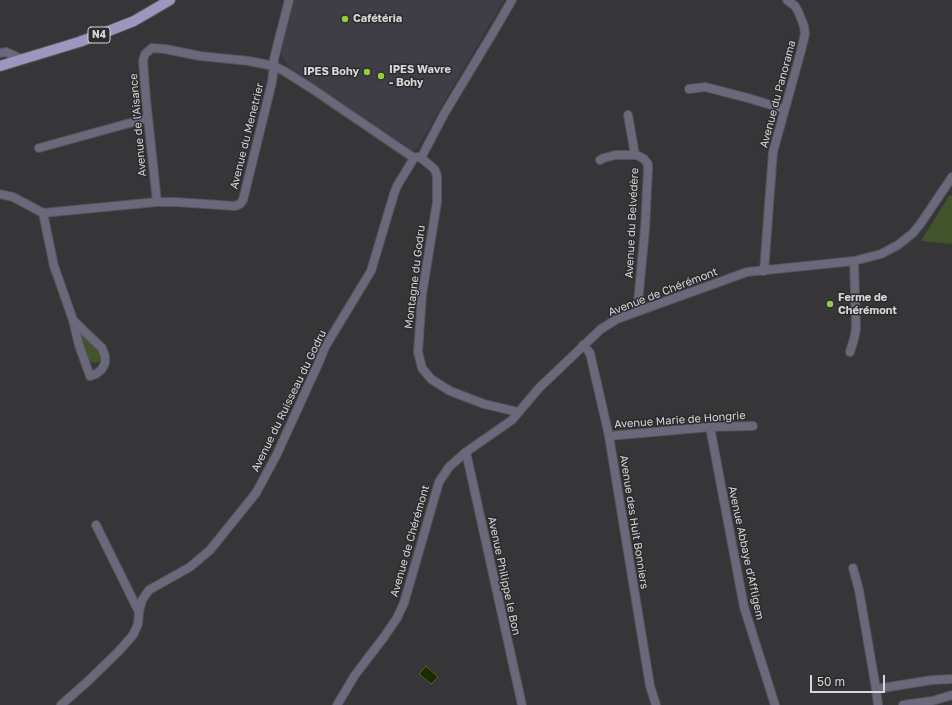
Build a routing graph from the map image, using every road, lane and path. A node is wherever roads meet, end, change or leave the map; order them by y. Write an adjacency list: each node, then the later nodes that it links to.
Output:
1 (170, 0): 7 (main road, N4)
2 (289, 0): 9 (street, Avenue du Menetrier)
3 (512, 0): 16 (street, Avenue du Ruisseau du Godru)
4 (787, 0): 11 (street, Avenue du Panorama)
5 (152, 48): 9 (street, Montagne du Godru); 13 (street, Avenue de l'Aisance)
6 (0, 53): 7 (street)
7 (22, 59): 8 (main road, N4)
8 (0, 66)
9 (274, 66): 16 (street, Montagne du Godru); 20 (street, Avenue du Menetrier)
10 (689, 89): 11 (street)
11 (784, 109): 23 (street, Avenue du Panorama)
12 (628, 115): 15 (street)
13 (148, 118): 14 (street); 20 (street, Avenue de l'Aisance)
14 (39, 148)
15 (635, 155): 17 (street, Avenue du Belvédère); 24 (street, Avenue du Belvédère)
16 (418, 158): 28 (street, Montagne du Godru); 35 (street, Avenue du Ruisseau du Godru)
17 (600, 160)
18 (952, 177): 22 (street, Avenue de Chérémont)
19 (0, 194): 21 (street)
20 (157, 202): 21 (street)
21 (43, 213): 25 (street)
22 (854, 261): 23 (street, Avenue de Chérémont); 27 (street)
23 (764, 271): 24 (street, Avenue de Chérémont)
24 (639, 311): 26 (street, Avenue de Chérémont)
25 (73, 320): 25 (street)
26 (583, 345): 28 (street, Avenue de Chérémont); 31 (street, Avenue des Huit Bonniers)
27 (850, 352)
28 (518, 412): 32 (street, Avenue de Chérémont)
29 (753, 426): 30 (street, Avenue Marie de Hongrie)
30 (710, 427): 31 (street, Avenue Marie de Hongrie); 43 (street, Avenue Abbaye d'Affligem)
31 (609, 436): 42 (street, Avenue des Huit Bonniers)
32 (466, 452): 40 (street, Avenue de Chérémont); 41 (street, Avenue Philippe le Bon)
33 (96, 525): 35 (street)
34 (853, 568): 37 (street)
35 (139, 612): 39 (street, Avenue du Ruisseau du Godru)
36 (952, 679): 37 (street)
37 (876, 689): 44 (street)
38 (952, 695): 45 (street)
39 (60, 705)
40 (337, 705)
41 (522, 705)
42 (656, 705)
43 (775, 705)
44 (878, 705)
45 (903, 705)

